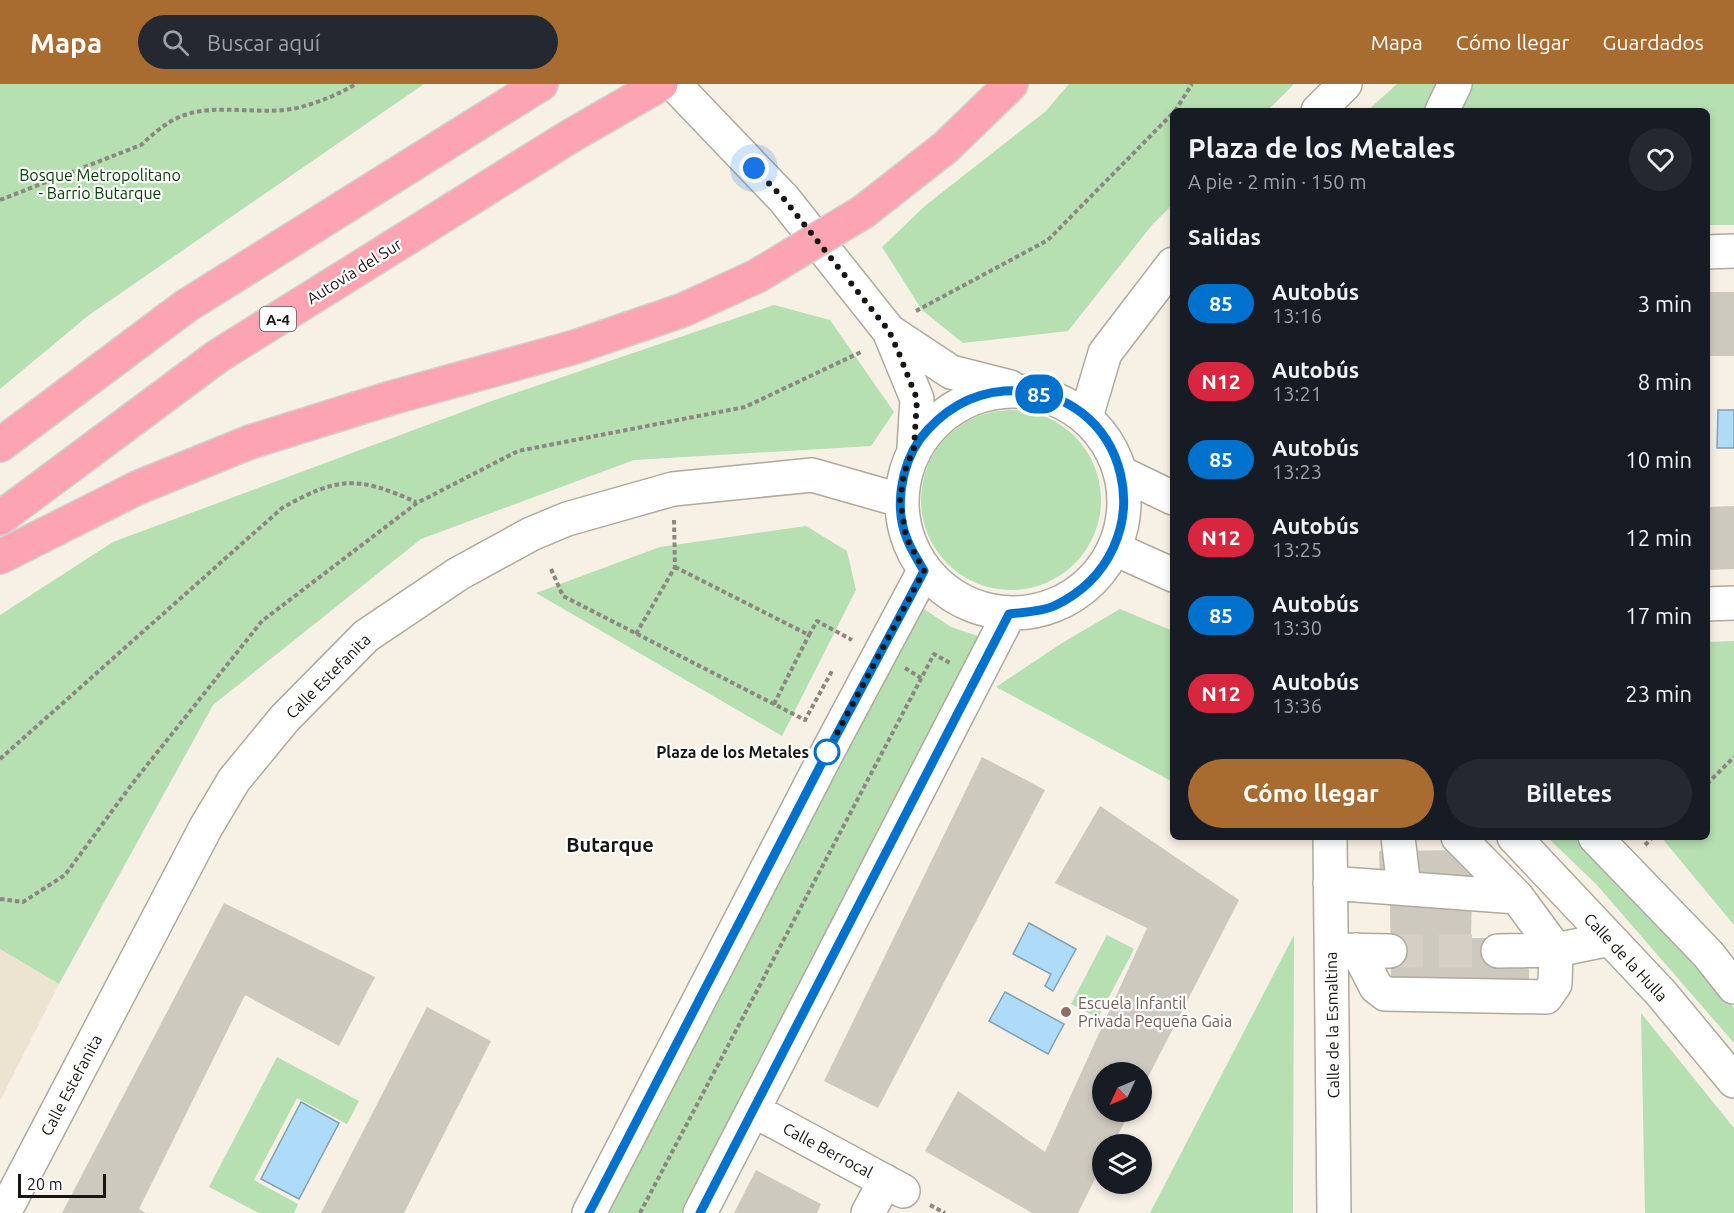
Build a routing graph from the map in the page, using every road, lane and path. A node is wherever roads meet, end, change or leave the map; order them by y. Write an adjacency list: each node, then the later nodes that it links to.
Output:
1 (356, 84): 13 (path)
2 (541, 84): 21 (highway)
3 (661, 84): 28 (highway, Autovía del Sur / A-4)
4 (674, 84): 18 (street)
5 (1011, 84): 30 (highway, bridge)
6 (1192, 84): 9 (path)
7 (1345, 84): 10 (street)
8 (1455, 84): 11 (street)
9 (1177, 108)
10 (1320, 108)
11 (1443, 108)
12 (1170, 116): 17 (path)
13 (0, 200)
14 (1734, 251): 15 (street)
15 (1710, 252)
16 (1170, 268): 20 (street)
17 (915, 312)
18 (889, 331): 19 (street); 22 (street)
19 (1021, 390): 20 (street); 22 (street)
20 (1086, 417): 23 (street)
21 (0, 446)
22 (914, 448): 26 (street)
23 (1121, 473): 25 (street); 29 (street)
24 (673, 489): 26 (street, Calle Estefanita); 31 (path); 67 (street, Calle Estefanita)
25 (1170, 497)
26 (900, 500): 33 (street)
27 (417, 502): 49 (path)
28 (0, 518)
29 (1115, 549): 34 (street); 37 (street)
30 (0, 557)
31 (675, 567): 38 (path); 39 (path)
32 (550, 569): 38 (path)
33 (924, 571): 37 (street); 68 (street)
34 (1170, 574)
35 (1734, 603): 36 (street)
36 (1710, 604)
37 (1009, 614): 66 (street)
38 (636, 634): 47 (path)
39 (809, 635): 40 (path); 47 (path)
40 (850, 639): 41 (path); 42 (path)
41 (856, 642)
42 (844, 649)
43 (900, 664): 46 (path)
44 (953, 665): 46 (path)
45 (833, 669): 47 (path)
46 (921, 678): 69 (path)
47 (774, 704)
48 (1734, 757): 50 (path)
49 (0, 759)
50 (1710, 781)
51 (1330, 840): 56 (street, Calle de la Esmaltina)
52 (1398, 840): 57 (street)
53 (1461, 840): 58 (street)
54 (1517, 840): 59 (street, Calle de la Hulla)
55 (1598, 840): 64 (street)
56 (1330, 883): 57 (street); 60 (street, Calle de la Esmaltina)
57 (1404, 888): 58 (street)
58 (1517, 897): 61 (street)
59 (1610, 939): 61 (street); 65 (street, Calle de la Hulla)
60 (1344, 950): 61 (street); 62 (street); 72 (street, Calle de la Esmaltina)
61 (1557, 950): 63 (street)
62 (1390, 951)
63 (1498, 951)
64 (1734, 987)
65 (1734, 1081)
66 (753, 1110): 70 (street); 71 (street, Calle Berrocal)
67 (4, 1213)
68 (589, 1213)
69 (640, 1213)
70 (700, 1213)
71 (868, 1213)
72 (1334, 1213)

